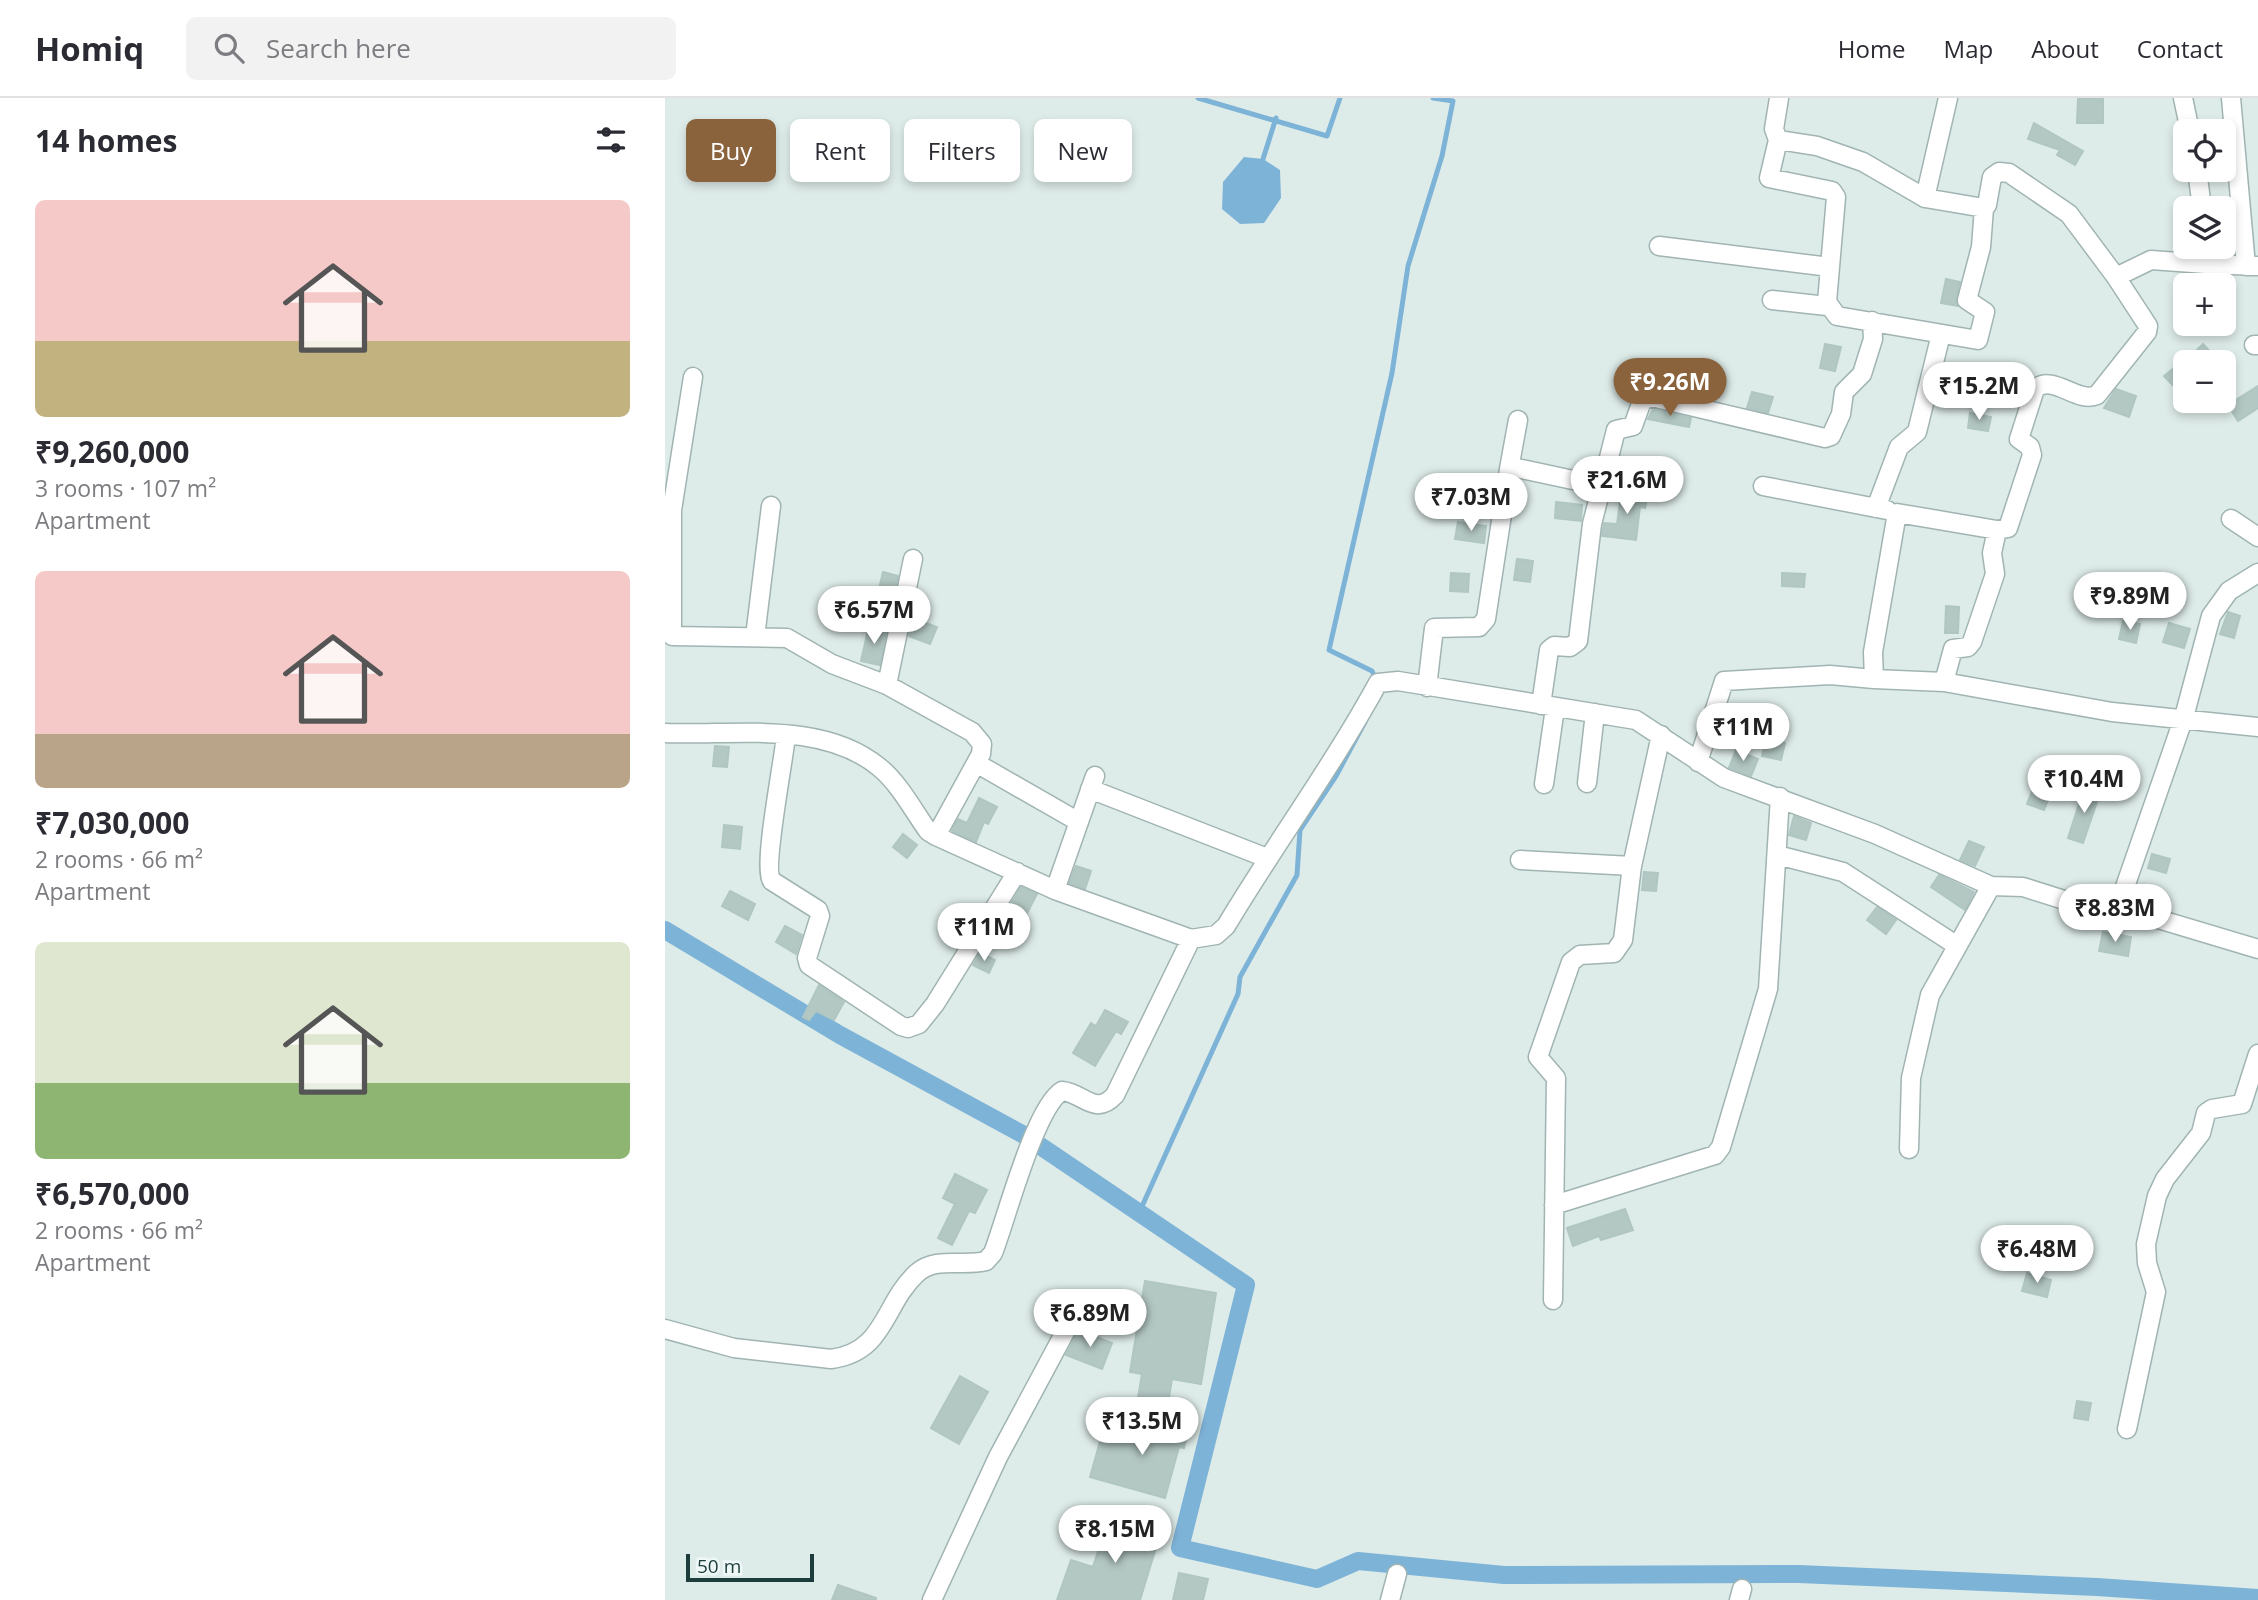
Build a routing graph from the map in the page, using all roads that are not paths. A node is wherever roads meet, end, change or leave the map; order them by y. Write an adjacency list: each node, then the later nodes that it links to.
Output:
1 (1779, 98): 6 (street)
2 (1948, 98): 7 (street)
3 (2183, 98): 5 (street)
4 (2231, 98): 12 (street)
5 (2187, 119)
6 (1778, 140): 7 (street); 13 (street)
7 (1925, 198): 8 (street)
8 (1984, 208): 14 (street); 18 (street)
9 (1660, 246): 13 (street)
10 (2173, 258): 14 (street)
11 (2223, 259): 12 (street)
12 (2252, 266)
13 (1830, 267): 16 (street)
14 (2116, 277): 29 (street)
15 (1772, 300): 16 (street)
16 (1828, 306): 17 (street)
17 (1872, 321): 18 (street); 22 (street)
18 (1941, 334): 25 (street)
19 (693, 377): 26 (street)
20 (1518, 420): 21 (street)
21 (1509, 469): 22 (street); 38 (street)
22 (1601, 486): 39 (street)
23 (1763, 486): 25 (street)
24 (771, 506): 34 (street)
25 (1876, 508): 27 (street)
26 (668, 510): 33 (street)
27 (1897, 513): 29 (street); 35 (street)
28 (2231, 519): 30 (street)
29 (1997, 530): 36 (street)
30 (2258, 537)
31 (913, 559): 37 (street)
32 (2258, 573): 41 (street)
33 (668, 636): 34 (street)
34 (755, 637): 37 (street)
35 (1874, 679): 36 (street); 46 (street)
36 (1944, 682): 41 (street)
37 (887, 685): 47 (street)
38 (1427, 687): 39 (street); 54 (street)
39 (1548, 706): 40 (street); 49 (street)
40 (1595, 713): 45 (street); 48 (street)
41 (2184, 718): 42 (street); 60 (street)
42 (2258, 727)
43 (665, 733): 44 (street)
44 (786, 735): 52 (street); 57 (street)
45 (1661, 735): 46 (street); 56 (street)
46 (1698, 762): 50 (street)
47 (976, 763): 51 (street); 52 (street)
48 (1587, 783)
49 (1545, 784)
50 (1780, 797): 53 (street); 58 (street)
51 (1079, 822): 54 (street); 59 (street)
52 (936, 836): 57 (street)
53 (1777, 855): 62 (street); 66 (street)
54 (1267, 858): 61 (street)
55 (1520, 860): 56 (street)
56 (1632, 866): 66 (street)
57 (1017, 872): 59 (street)
58 (1991, 886): 60 (street); 62 (street)
59 (1055, 890): 61 (street)
60 (2118, 907): 63 (street)
61 (1191, 939): 69 (street)
62 (1956, 945): 65 (street)
63 (2258, 948)
64 (2258, 1054): 70 (street)
65 (1909, 1149)
66 (1554, 1205): 67 (street)
67 (1553, 1300)
68 (1080, 1304): 72 (street)
69 (665, 1329)
70 (2127, 1429)
71 (1397, 1574): 73 (street)
72 (932, 1600)
73 (1390, 1600)

